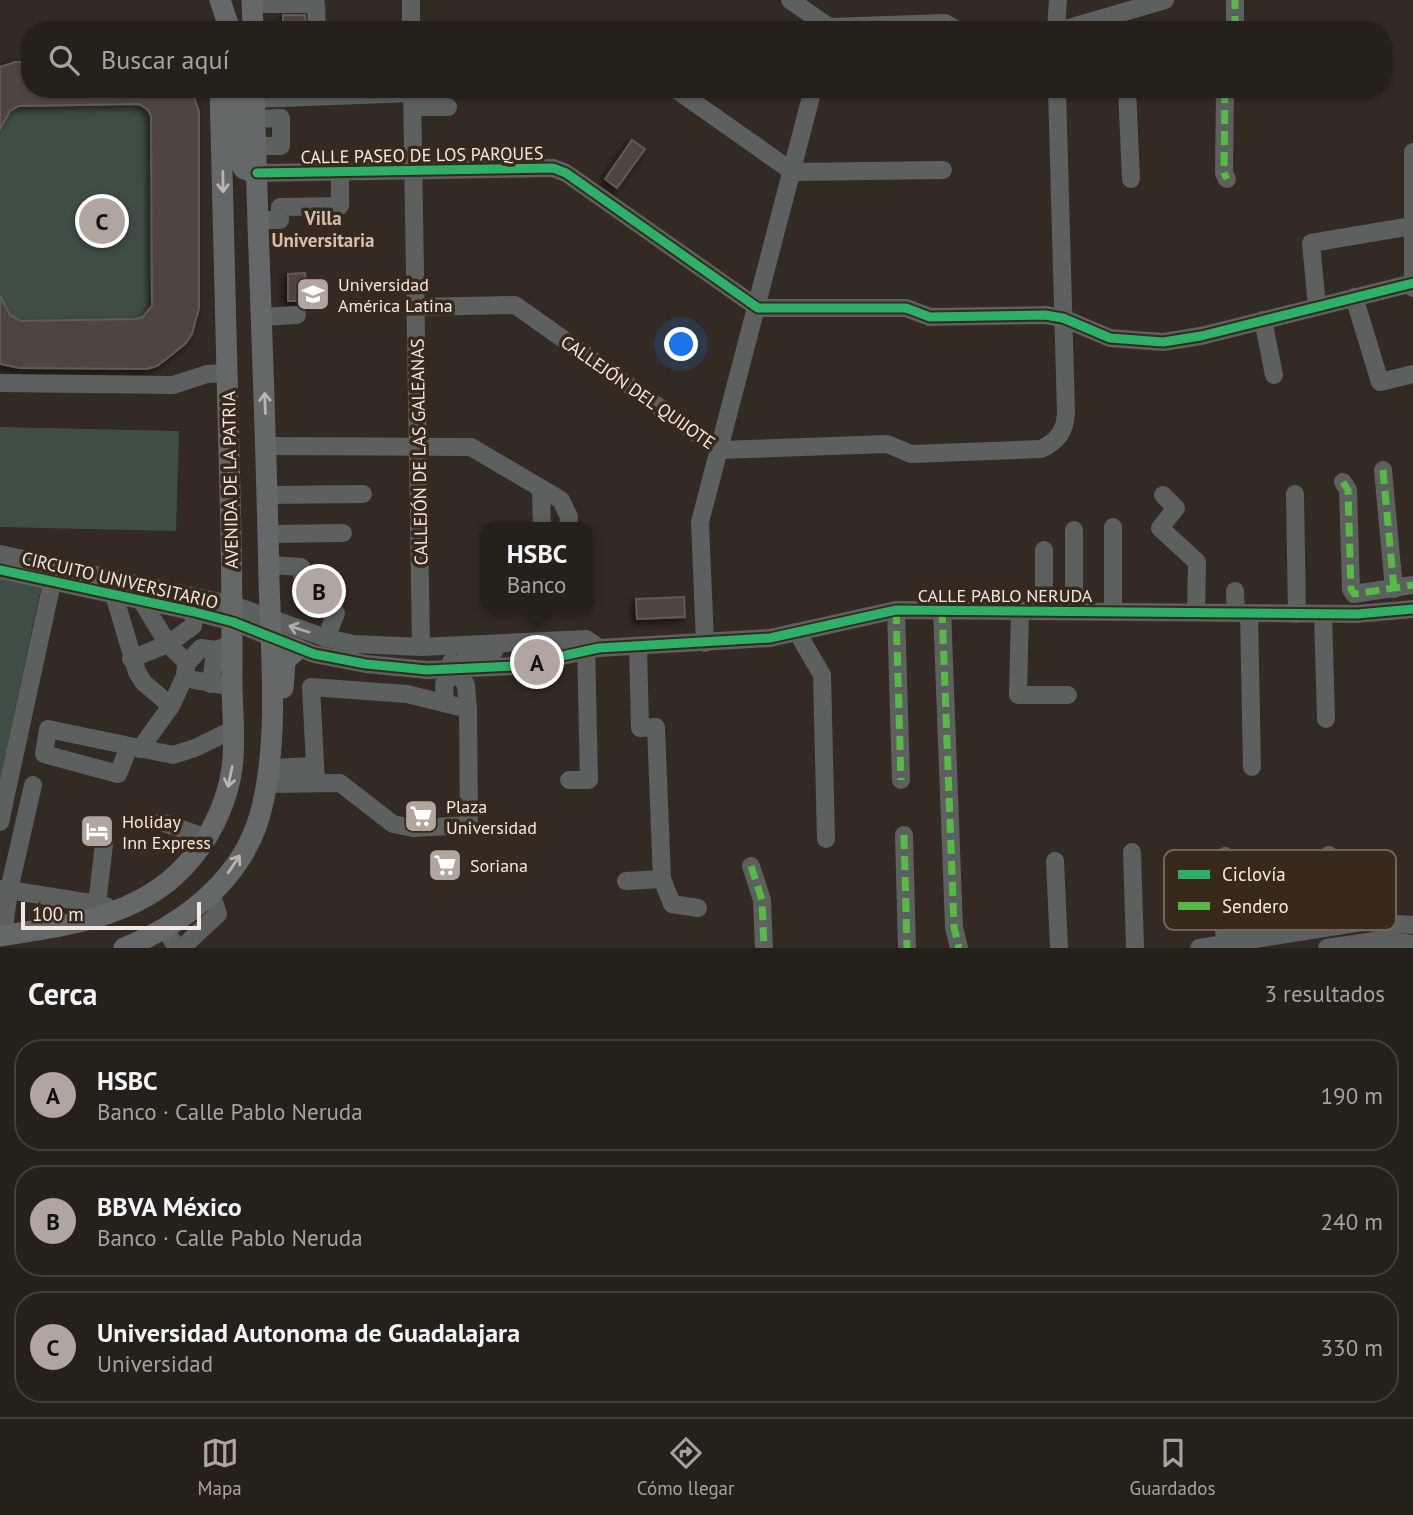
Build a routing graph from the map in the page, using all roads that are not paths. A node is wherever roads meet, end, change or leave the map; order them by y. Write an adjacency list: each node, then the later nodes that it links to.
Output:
1 (219, 0): 8 (main road); 9 (main road)
2 (411, 0): 12 (street)
3 (790, 0): 13 (street)
4 (1058, 0): 14 (street)
5 (1165, 0): 15 (street)
6 (1236, 0): 16 (street)
7 (253, 2): 10 (main road); 11 (street)
8 (219, 21)
9 (227, 21)
10 (253, 21)
11 (317, 21)
12 (411, 21)
13 (818, 21)
14 (1057, 21)
15 (1123, 21)
16 (1235, 21)
17 (220, 98): 47 (main road, AVENIDA DE LA PATRIA, one-way to 47)
18 (268, 98): 26 (street)
19 (413, 98): 30 (street, CALLEJÓN DE LAS GALEANAS)
20 (419, 98): 27 (street)
21 (689, 98): 32 (street)
22 (811, 98): 32 (street)
23 (1057, 98): 45 (street, CALLEJÓN DEL QUIJOTE)
24 (1126, 98): 34 (street)
25 (1225, 98): 35 (street)
26 (250, 99): 33 (main road, AVENIDA DE LA PATRIA); 33 (main road)
27 (448, 107)
28 (1413, 152): 37 (street)
29 (943, 170): 32 (street)
30 (414, 171): 31 (street, CALLE PASEO DE LOS PARQUES); 41 (street, CALLEJÓN DE LAS GALEANAS); 42 (street, CALLE PASEO DE LOS PARQUES)
31 (340, 172): 33 (street, CALLE PASEO DE LOS PARQUES); 36 (street)
32 (793, 172): 42 (street)
33 (257, 173): 36 (main road, AVENIDA DE LA PATRIA)
34 (1131, 179)
35 (1227, 179)
36 (258, 220): 44 (main road, AVENIDA DE LA PATRIA)
37 (1412, 226): 38 (street); 40 (street)
38 (1412, 285): 39 (street)
39 (1354, 297): 40 (street); 48 (street)
40 (1317, 306): 46 (street)
41 (417, 307): 51 (street, CALLEJÓN DE LAS GALEANAS); 53 (street, CALLEJÓN DEL QUIJOTE)
42 (758, 308): 45 (street); 53 (street)
43 (298, 315): 44 (street)
44 (261, 317): 52 (main road, AVENIDA DE LA PATRIA, one-way to 44)
45 (1063, 318): 46 (street); 53 (street, CALLEJÓN DEL QUIJOTE)
46 (1263, 320): 49 (street)
47 (227, 373): 50 (street); 86 (main road, AVENIDA DE LA PATRIA)
48 (1413, 374)
49 (1274, 375)
50 (0, 383)
51 (419, 445): 52 (street); 56 (street); 99 (street, CALLEJÓN DE LAS GALEANAS)
52 (267, 446): 59 (main road, AVENIDA DE LA PATRIA)
53 (720, 450): 94 (street)
54 (1383, 470): 74 (street)
55 (1343, 482): 74 (street)
56 (541, 491): 61 (street); 62 (street)
57 (363, 494): 59 (street)
58 (1295, 494): 87 (street)
59 (268, 495): 66 (main road, AVENIDA DE LA PATRIA)
60 (1163, 495): 84 (street)
61 (542, 522)
62 (568, 522)
63 (1113, 527): 83 (street)
64 (1074, 530): 82 (street)
65 (343, 533): 66 (street)
66 (269, 534): 69 (main road, AVENIDA DE LA PATRIA)
67 (1044, 550): 81 (street)
68 (0, 554): 71 (street, CIRCUITO UNIVERSITARIO)
69 (269, 565): 90 (main road, AVENIDA DE LA PATRIA); 92 (street)
70 (0, 570): 71 (street, CIRCUITO UNIVERSITARIO)
71 (54, 573): 73 (street, CIRCUITO UNIVERSITARIO); 118 (street)
72 (1413, 585): 74 (street)
73 (115, 587): 76 (street, CIRCUITO UNIVERSITARIO); 86 (street, CIRCUITO UNIVERSITARIO); 102 (street)
74 (1394, 589)
75 (1235, 590): 85 (street)
76 (141, 600): 89 (street, CIRCUITO UNIVERSITARIO); 95 (street)
77 (942, 609): 79 (street, CALLE PABLO NERUDA); 80 (street, CALLE PABLO NERUDA); 144 (street)
78 (1413, 609): 88 (street, CALLE PABLO NERUDA)
79 (895, 610): 91 (street, CALLE PABLO NERUDA); 115 (street)
80 (1020, 610): 81 (street, CALLE PABLO NERUDA); 106 (street)
81 (1044, 610): 82 (street, CALLE PABLO NERUDA)
82 (1074, 611): 83 (street, CALLE PABLO NERUDA)
83 (1113, 611): 84 (street, CALLE PABLO NERUDA)
84 (1196, 612): 85 (street, CALLE PABLO NERUDA)
85 (1242, 613): 87 (street, CALLE PABLO NERUDA); 112 (street)
86 (233, 614): 89 (street, CIRCUITO UNIVERSITARIO); 90 (street); 100 (main road, AVENIDA DE LA PATRIA)
87 (1297, 614): 88 (street, CALLE PABLO NERUDA)
88 (1323, 614): 110 (street)
89 (194, 619): 95 (street); 100 (street)
90 (270, 628): 92 (street, CALLE PABLO NERUDA, one-way to 90); 101 (street, CALLE PABLO NERUDA); 113 (main road, AVENIDA DE LA PATRIA)
91 (797, 632): 94 (street, CALLE PABLO NERUDA); 122 (street)
92 (326, 638): 96 (street, CALLE PABLO NERUDA)
93 (514, 642): 97 (street, CALLE PABLO NERUDA); 99 (street, CALLE PABLO NERUDA); 104 (street)
94 (705, 643): 98 (street, CALLE PABLO NERUDA)
95 (168, 644): 102 (street); 103 (street)
96 (373, 646): 99 (street, CALLE PABLO NERUDA); 104 (street)
97 (590, 646): 98 (street, CALLE PABLO NERUDA); 104 (street, CALLE PABLO NERUDA); 116 (street)
98 (638, 646): 127 (street)
99 (421, 647)
100 (216, 648): 103 (street); 105 (main road, AVENIDA DE LA PATRIA)
101 (297, 649): 104 (street, CALLE PABLO NERUDA); 113 (main road)
102 (131, 659): 108 (street)
103 (186, 670): 105 (street); 108 (street)
104 (457, 670): 107 (street); 109 (street)
105 (221, 685): 111 (main road, AVENIDA DE LA PATRIA)
106 (1068, 695)
107 (445, 703): 109 (street); 114 (street)
108 (171, 706): 111 (street)
109 (468, 709): 114 (street)
110 (1326, 719)
111 (234, 729): 121 (main road, AVENIDA DE LA PATRIA, one-way to 121)
112 (1252, 767)
113 (269, 770): 114 (street); 130 (main road, AVENIDA DE LA PATRIA, one-way to 113)
114 (315, 774)
115 (901, 779)
116 (569, 780)
117 (33, 785): 129 (street)
118 (0, 822)
119 (161, 822): 121 (street)
120 (904, 835): 143 (street)
121 (207, 838): 133 (main road, AVENIDA DE LA PATRIA)
122 (826, 839)
123 (104, 844): 131 (street)
124 (1132, 852): 146 (street)
125 (1055, 861): 145 (street)
126 (751, 866): 142 (street)
127 (662, 880): 128 (street); 132 (street)
128 (626, 881)
129 (5, 890): 131 (street); 136 (street)
130 (211, 893): 134 (main road, AVENIDA DE LA PATRIA); 140 (street)
131 (97, 904): 133 (street)
132 (698, 908)
133 (123, 910): 136 (main road, AVENIDA DE LA PATRIA)
134 (170, 926): 137 (main road, AVENIDA DE LA PATRIA); 140 (street)
135 (1316, 930): 139 (street)
136 (1, 935)
137 (144, 944): 141 (main road, AVENIDA DE LA PATRIA)
138 (1413, 944): 148 (street)
139 (1234, 945): 147 (street)
140 (185, 946)
141 (124, 948)
142 (764, 948)
143 (907, 948)
144 (959, 948)
145 (1059, 948)
146 (1135, 948)
147 (1199, 948)
148 (1327, 948)

